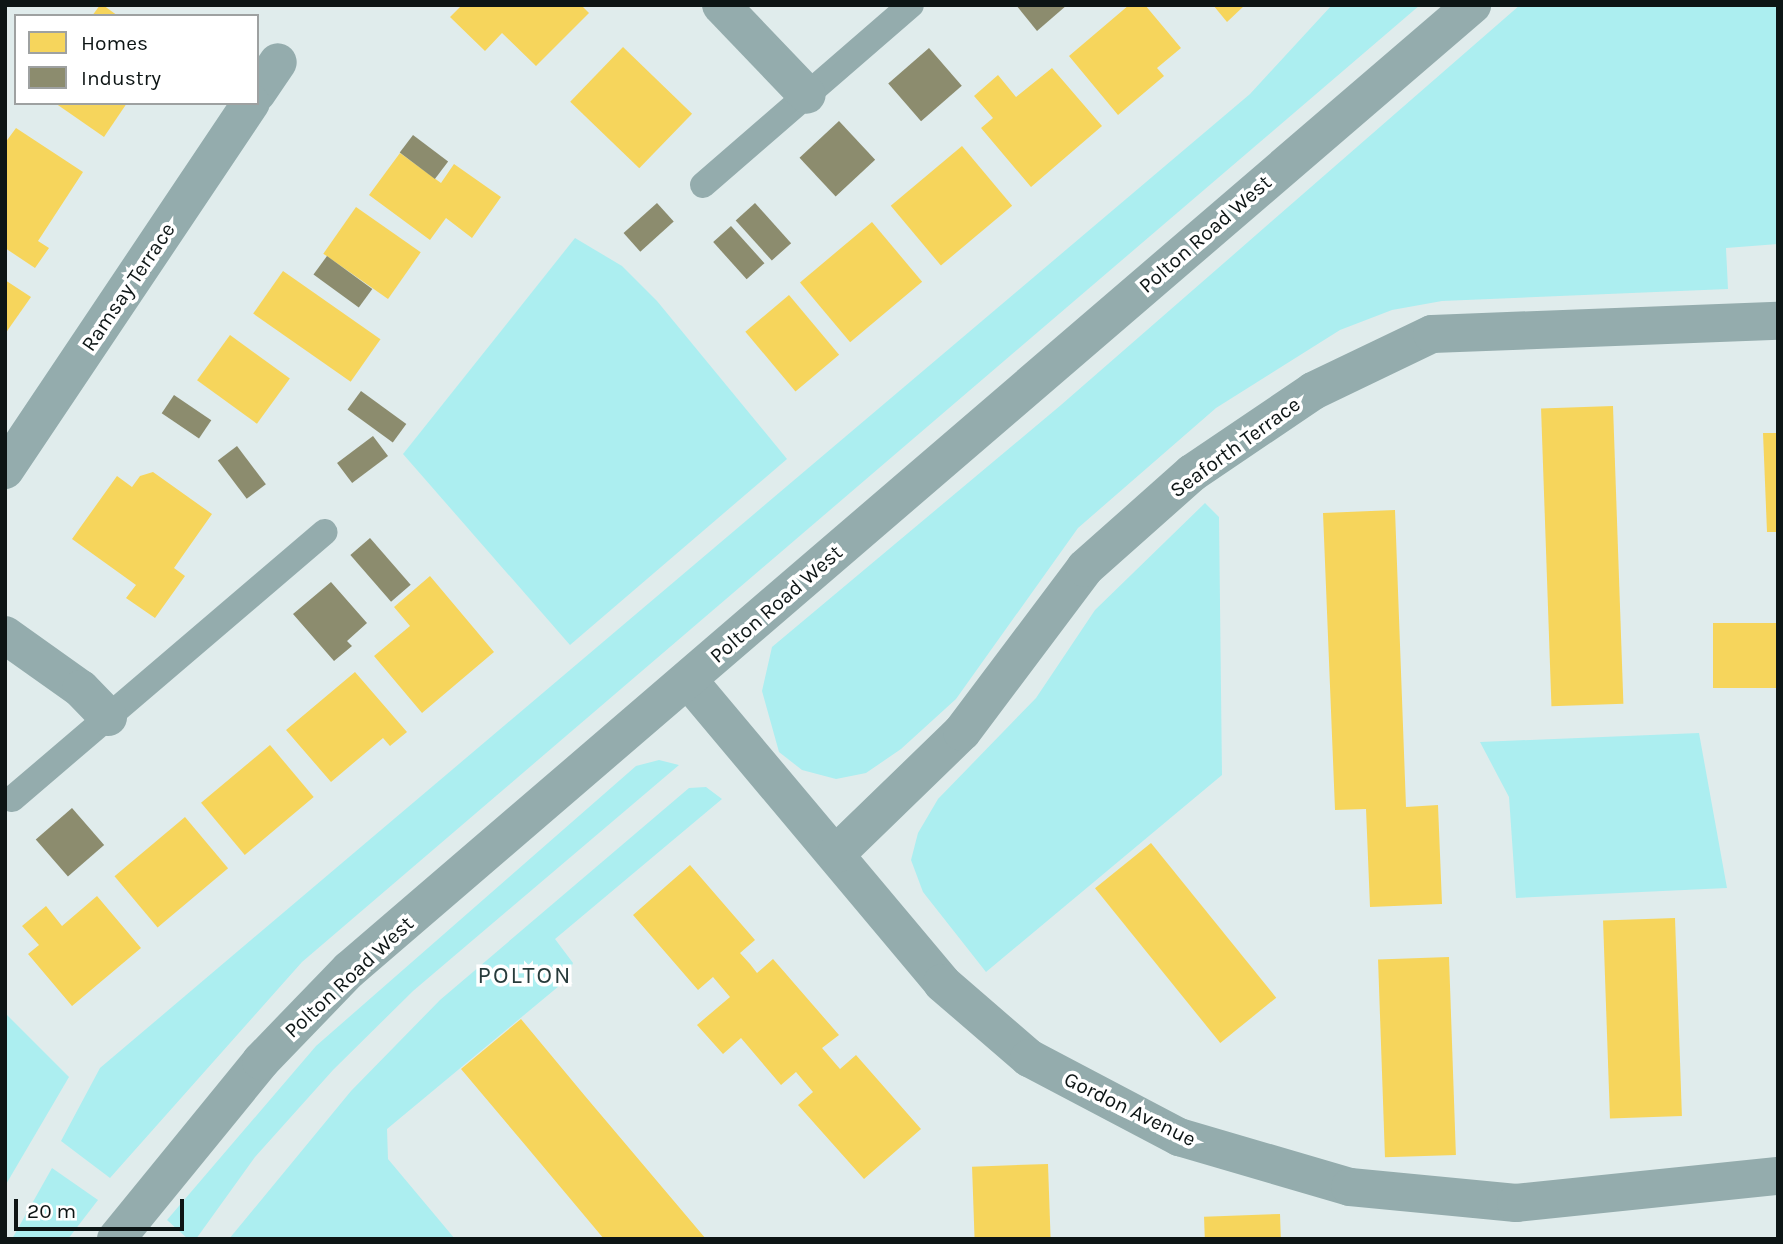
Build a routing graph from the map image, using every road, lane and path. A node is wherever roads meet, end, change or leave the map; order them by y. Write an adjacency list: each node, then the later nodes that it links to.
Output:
1 (721, 5): 6 (street)
2 (911, 5): 6 (lane)
3 (1472, 5): 13 (street, Polton Road West)
4 (278, 62): 5 (street)
5 (259, 90)
6 (807, 95): 8 (lane)
7 (250, 105): 10 (street, Ramsay Terrace)
8 (703, 185)
9 (1778, 321): 16 (street, Seaforth Terrace)
10 (5, 470)
11 (326, 532): 14 (lane)
12 (5, 635): 14 (street)
13 (689, 681): 16 (street, Gordon Avenue); 18 (street, Polton Road West)
14 (108, 717): 15 (lane)
15 (12, 799)
16 (836, 854): 17 (street, Gordon Avenue)
17 (1778, 1176)
18 (116, 1239)

